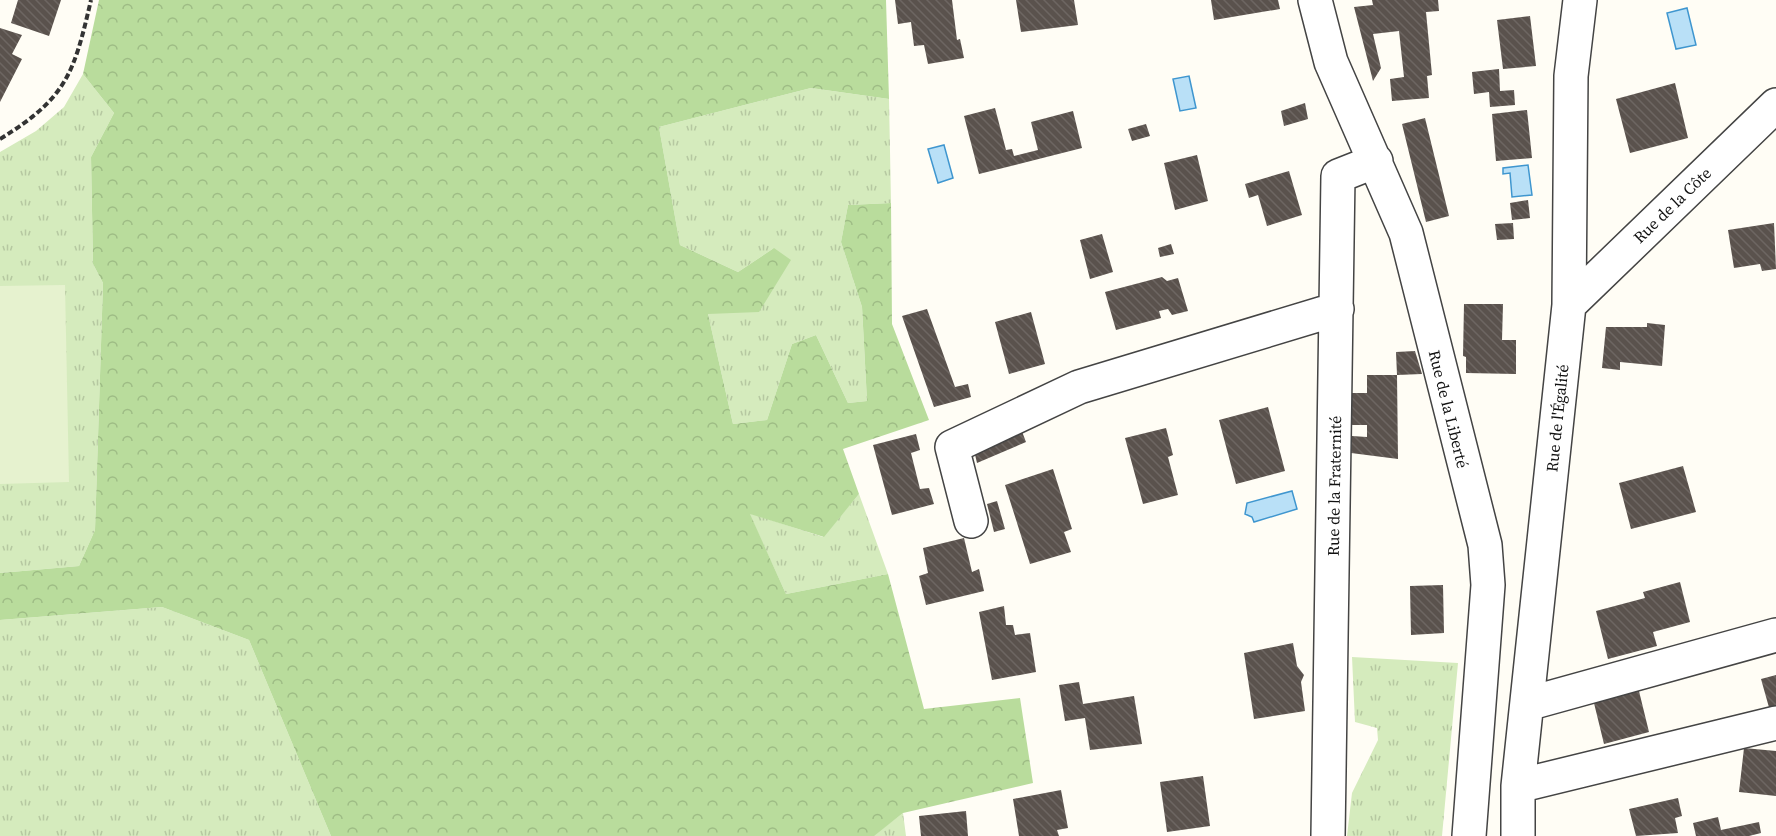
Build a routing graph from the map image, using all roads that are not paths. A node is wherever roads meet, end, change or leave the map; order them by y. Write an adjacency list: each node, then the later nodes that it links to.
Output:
1 (1315, 0): 4 (street, Rue de la Liberté)
2 (1581, 0): 5 (street, Rue de l'Égalité)
3 (1776, 105): 5 (street, Rue de la Côte)
4 (1376, 161): 6 (street, Rue de la Fraternité); 13 (street, Rue de la Liberté)
5 (1569, 305): 9 (street, Rue de l'Égalité)
6 (1337, 309): 7 (street); 12 (street, Rue de la Fraternité)
7 (972, 521)
8 (1776, 636): 9 (street)
9 (1527, 704): 11 (street, Rue de l'Égalité)
10 (1776, 723): 11 (street)
11 (1518, 786): 14 (street, Rue de l'Égalité)
12 (1328, 836)
13 (1469, 836)
14 (1518, 836)

